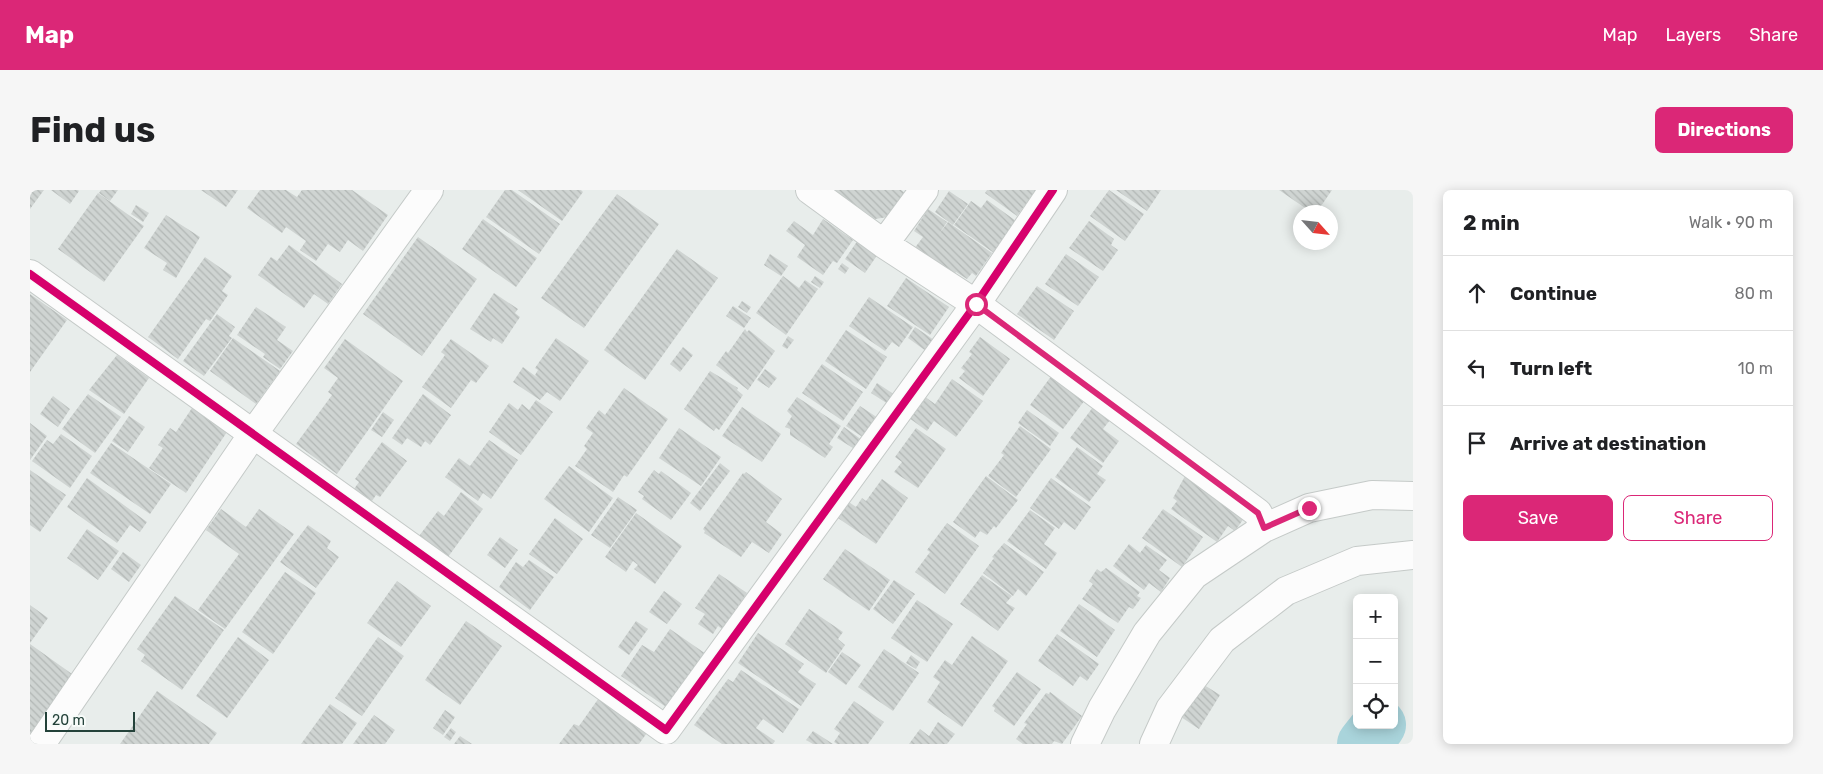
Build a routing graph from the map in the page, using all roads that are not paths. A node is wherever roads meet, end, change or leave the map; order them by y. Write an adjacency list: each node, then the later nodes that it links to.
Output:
1 (428, 190): 8 (street)
2 (810, 190): 5 (street)
3 (924, 190): 5 (street)
4 (1053, 190): 7 (street)
5 (884, 244): 7 (street)
6 (30, 274): 8 (street)
7 (976, 304): 10 (street); 12 (street)
8 (253, 434): 12 (street); 13 (street)
9 (1413, 496): 10 (street)
10 (1264, 528): 14 (street)
11 (1413, 555): 15 (street)
12 (670, 739)
13 (41, 744)
14 (1085, 744)
15 (1154, 744)

